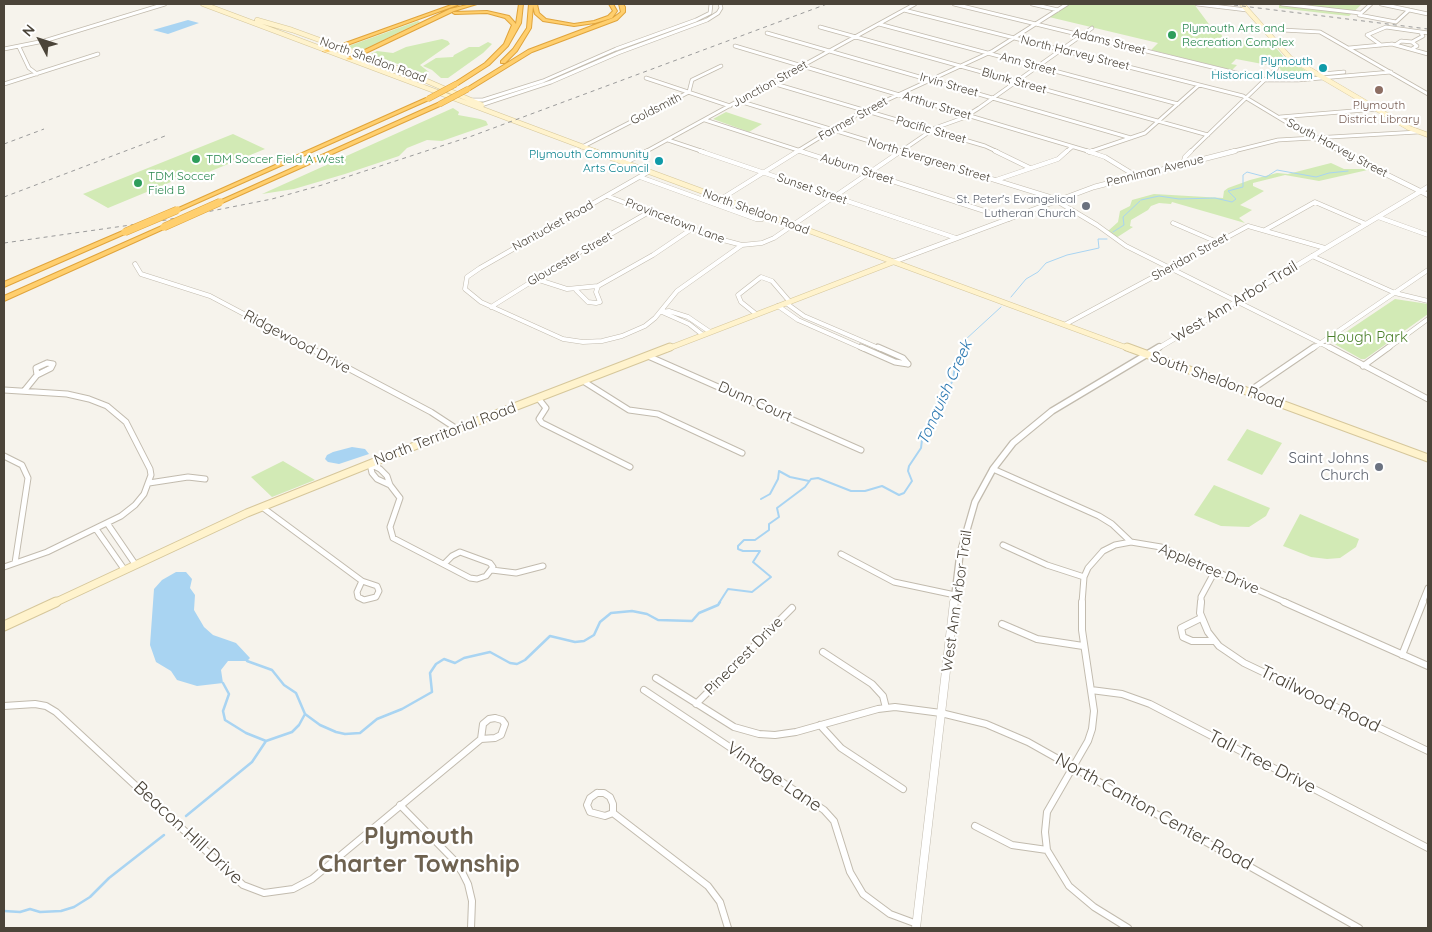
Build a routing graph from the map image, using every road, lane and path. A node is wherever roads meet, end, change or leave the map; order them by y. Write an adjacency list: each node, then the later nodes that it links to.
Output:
1 (165, 4): 56 (street)
2 (203, 4): 28 (main road, North Sheldon Road)
3 (453, 4): 29 (highway)
4 (458, 4): 29 (highway)
5 (475, 4): 36 (highway)
6 (521, 4): 48 (highway)
7 (533, 4): 8 (highway); 86 (highway)
8 (611, 4)
9 (621, 4): 86 (highway)
10 (712, 4): 30 (street)
11 (720, 4): 31 (street)
12 (915, 4): 21 (street, Junction Street)
13 (954, 4): 33 (street, Adams Street)
14 (1032, 4): 22 (street)
15 (1067, 4): 22 (street, Farmer Street)
16 (1197, 4): 23 (street)
17 (1242, 4): 23 (main road)
18 (1282, 4): 26 (street)
19 (1371, 4): 26 (street)
20 (1381, 4): 24 (street)
21 (904, 10): 32 (street, Junction Street); 47 (street, North Harvey Street)
22 (1058, 10): 33 (street, Farmer Street)
23 (1247, 10): 37 (main road)
24 (1409, 10): 26 (street); 27 (street)
25 (1428, 10): 27 (street)
26 (1360, 13)
27 (1428, 14)
28 (234, 15): 38 (main road, North Sheldon Road); 42 (main road, North Sheldon Road)
29 (420, 16): 54 (highway)
30 (704, 16): 31 (street); 43 (street)
31 (711, 18): 46 (street)
32 (878, 24): 45 (street, Junction Street); 65 (street, Ann Street)
33 (1036, 24): 44 (street, Adams Street); 47 (street, Farmer Street)
34 (820, 27): 45 (street, Blunk Street)
35 (1092, 28): 44 (street)
36 (412, 29): 48 (highway); 68 (highway)
37 (1263, 29): 57 (street); 82 (main road)
38 (294, 31): 42 (main road); 50 (main road, North Sheldon Road)
39 (1428, 32): 41 (street)
40 (767, 33): 63 (street, Irvin Street)
41 (1420, 33): 49 (street); 52 (street)
42 (285, 35): 53 (main road, North Sheldon Road)
43 (654, 35): 46 (street); 62 (street)
44 (1082, 35): 60 (street); 88 (street, Adams Street)
45 (855, 37): 63 (street, Junction Street); 73 (street, Blunk Street)
46 (660, 38): 64 (street)
47 (1015, 38): 60 (street, North Harvey Street); 65 (street, Farmer Street)
48 (508, 42): 93 (highway)
49 (1412, 42): 51 (street); 58 (street)
50 (327, 43): 53 (main road); 54 (main road, North Sheldon Road)
51 (1394, 44): 52 (street); 58 (street)
52 (1381, 45): 57 (street)
53 (314, 46): 61 (main road, North Sheldon Road)
54 (337, 46): 61 (highway); 68 (main road, North Sheldon Road)
55 (735, 46): 72 (street, Arthur Street)
56 (19, 47): 59 (street); 81 (street)
57 (1348, 48): 80 (street)
58 (1412, 49): 67 (street)
59 (4, 50)
60 (1062, 50): 74 (street); 95 (street, North Harvey Street)
61 (326, 51): 69 (main road, North Sheldon Road)
62 (612, 51): 64 (street); 77 (street)
63 (830, 51): 72 (street, Junction Street); 87 (street, Irvin Street)
64 (618, 53): 79 (street)
65 (989, 53): 73 (street, Farmer Street); 74 (street, Ann Street)
66 (98, 54): 81 (street)
67 (1428, 54)
68 (360, 55): 69 (highway); 70 (main road, North Sheldon Road)
69 (349, 59): 76 (main road, North Sheldon Road)
70 (391, 66): 76 (main road); 89 (main road, North Sheldon Road)
71 (721, 66): 102 (street, Goldsmith)
72 (802, 66): 91 (street, Junction Street); 103 (street, Arthur Street)
73 (961, 66): 87 (street, Farmer Street); 90 (street, Blunk Street)
74 (1038, 66): 90 (street); 110 (street, Ann Street)
75 (1277, 68): 78 (street)
76 (380, 70): 83 (main road, North Sheldon Road)
77 (569, 70): 79 (street); 96 (street)
78 (1274, 71): 85 (street); 88 (street)
79 (575, 72): 101 (street)
80 (1391, 72): 82 (street, Adams Street); 100 (street)
81 (37, 74): 92 (street)
82 (1320, 75): 85 (street, Adams Street); 114 (main road)
83 (396, 77): 89 (main road); 98 (main road, North Sheldon Road)
84 (646, 78): 102 (street)
85 (1285, 79): 88 (street, Adams Street)
86 (482, 80): 99 (highway)
87 (931, 80): 103 (street, Farmer Street); 105 (street, Irvin Street)
88 (1265, 80): 106 (street)
89 (433, 82): 94 (main road, North Sheldon Road)
90 (1016, 82): 105 (street); 120 (street, Blunk Street)
91 (772, 83): 109 (street, Junction Street); 115 (street, Pacific Street)
92 (4, 84)
93 (456, 84): 107 (highway, bridge)
94 (440, 85): 98 (main road); 108 (main road, North Sheldon Road)
95 (1199, 85): 106 (street, North Harvey Street); 110 (street)
96 (519, 87): 101 (street); 108 (street)
97 (1428, 88): 100 (street)
98 (425, 89): 112 (main road, North Sheldon Road)
99 (468, 89): 150 (highway, bridge)
100 (1420, 89): 104 (street)
101 (524, 90): 111 (street)
102 (689, 92): 113 (street); 129 (street, Goldsmith)
103 (899, 94): 115 (street, Farmer Street); 116 (street, Arthur Street)
104 (1428, 94)
105 (993, 98): 116 (street); 127 (street, Irvin Street)
106 (1246, 98): 117 (street, South Harvey Street); 124 (street)
107 (428, 99): 171 (highway, bridge)
108 (470, 99): 111 (main road, North Sheldon Road)
109 (739, 101): 113 (street, Junction Street); 121 (street, North Evergreen Street)
110 (1178, 104): 120 (street)
111 (482, 105): 112 (street); 118 (main road, North Sheldon Road)
112 (473, 106): 118 (main road, North Sheldon Road)
113 (730, 106): 119 (street, Junction Street)
114 (1377, 109): 117 (street); 123 (main road)
115 (864, 110): 121 (street, Farmer Street); 122 (street, Pacific Street)
116 (967, 115): 122 (street); 130 (street, Arthur Street)
117 (1280, 117): 126 (street, South Harvey Street)
118 (507, 118): 129 (main road, North Sheldon Road)
119 (705, 120): 128 (street, Junction Street); 131 (street, Auburn Street)
120 (1158, 121): 124 (street, Blunk Street); 127 (street)
121 (832, 130): 131 (street, Farmer Street); 132 (street, North Evergreen Street)
122 (932, 131): 132 (street); 136 (street, Pacific Street)
123 (1418, 132): 125 (main road); 126 (street, Penniman Avenue)
124 (1208, 135): 135 (street)
125 (1428, 135)
126 (1311, 137): 135 (street, Penniman Avenue); 144 (street, South Harvey Street)
127 (1131, 138): 133 (street)
128 (668, 140): 134 (street, Junction Street); 138 (street, Sunset Street)
129 (582, 147): 134 (main road, North Sheldon Road)
130 (1072, 147): 133 (street, Arthur Street); 136 (street)
131 (799, 150): 138 (street, Farmer Street); 139 (street, Auburn Street)
132 (901, 151): 139 (street); 142 (street, North Evergreen Street)
133 (1089, 152): 140 (street, Arthur Street)
134 (625, 163): 137 (main road, North Sheldon Road)
135 (1183, 164): 140 (street, Penniman Avenue)
136 (1030, 168): 142 (street)
137 (648, 172): 141 (street, Nantucket Road); 148 (main road, North Sheldon Road)
138 (763, 172): 147 (street, Sunset Street); 148 (street, Farmer Street)
139 (869, 173): 147 (street); 154 (street, Auburn Street)
140 (1136, 176): 149 (street, Penniman Avenue)
141 (640, 177): 146 (street, Nantucket Road); 152 (street)
142 (996, 180): 149 (street, North Evergreen Street)
143 (1428, 187): 144 (street, West Ann Arbor Trail)
144 (1420, 192): 145 (street, South Harvey Street); 153 (street, West Ann Arbor Trail)
145 (1428, 195)
146 (607, 196): 151 (street, Provincetown Lane); 181 (street, Nantucket Road)
147 (835, 197): 157 (street); 161 (street, Sunset Street)
148 (721, 199): 152 (main road, North Sheldon Road)
149 (1056, 201): 154 (street, Penniman Avenue); 168 (street, North Evergreen Street)
150 (220, 202): 175 (highway, bridge)
151 (649, 212): 158 (street, Provincetown Lane); 170 (street, Gloucester Street)
152 (766, 216): 157 (main road, North Sheldon Road)
153 (1378, 217): 156 (street, West Ann Arbor Trail); 160 (street)
154 (1008, 219): 161 (street, Penniman Avenue)
155 (1173, 223): 162 (street)
156 (1366, 224): 159 (street); 164 (street, West Ann Arbor Trail)
157 (793, 225): 163 (street); 166 (main road, North Sheldon Road)
158 (693, 228): 163 (street, Provincetown Lane); 172 (street)
159 (1265, 230): 162 (street, Sheridan Street); 164 (street, Sheridan Street)
160 (1428, 236)
161 (956, 238): 166 (street, Penniman Avenue)
162 (1217, 242): 168 (street, Sheridan Street)
163 (742, 245): 182 (street)
164 (1325, 248): 165 (street, West Ann Arbor Trail)
165 (1312, 256): 174 (street); 176 (street, West Ann Arbor Trail)
166 (893, 262): 178 (main road, North Territorial Road); 179 (main road, North Sheldon Road)
167 (136, 264): 203 (street, Ridgewood Drive)
168 (1170, 268): 176 (street, North Evergreen Street); 186 (street, Sheridan Street)
169 (1428, 270): 174 (street)
170 (536, 279): 173 (street); 181 (street, Gloucester Street)
171 (4, 285)
172 (598, 286): 173 (street); 173 (street)
173 (576, 290)
174 (1395, 293): 177 (street); 192 (street)
175 (4, 298)
176 (1236, 301): 192 (street, North Evergreen Street); 193 (street, West Ann Arbor Trail)
177 (1428, 301)
178 (790, 302): 180 (main road, North Territorial Road); 183 (street); 185 (street)
179 (1006, 302): 186 (main road, South Sheldon Road)
180 (778, 306): 183 (main road, North Territorial Road); 187 (street)
181 (491, 307): 182 (street)
182 (662, 312): 188 (street); 190 (street)
183 (756, 314): 188 (main road, North Territorial Road)
184 (1428, 319): 195 (street)
185 (815, 321): 187 (street); 189 (street)
186 (1066, 324): 193 (main road, South Sheldon Road)
187 (810, 325): 191 (street)
188 (710, 332): 190 (main road, North Territorial Road)
189 (847, 334): 191 (street); 191 (street)
190 (702, 335): 194 (main road, North Territorial Road)
191 (842, 339)
192 (1321, 343): 195 (street, North Evergreen Street); 200 (street)
193 (1147, 354): 200 (main road, South Sheldon Road); 210 (street, West Ann Arbor Trail)
194 (648, 356): 197 (main road, North Territorial Road); 204 (street, Dunn Court)
195 (1363, 366): 202 (street, North Evergreen Street)
196 (37, 375): 199 (street)
197 (583, 381): 201 (main road, North Territorial Road); 205 (street)
198 (4, 390): 199 (street)
199 (24, 391): 212 (street)
200 (1248, 392): 207 (main road, South Sheldon Road)
201 (538, 398): 203 (main road, North Territorial Road); 209 (street)
202 (1428, 400)
203 (457, 429): 208 (main road, North Territorial Road)
204 (861, 450)
205 (742, 453)
206 (4, 456): 220 (street)
207 (1428, 458)
208 (370, 464): 213 (street); 213 (street); 214 (main road, North Territorial Road)
209 (630, 467)
210 (994, 469): 217 (street); 231 (street, West Ann Arbor Trail)
211 (205, 479): 212 (street)
212 (149, 483): 215 (street)
213 (390, 485): 222 (street)
214 (262, 507): 221 (main road, North Territorial Road); 229 (street)
215 (107, 523): 216 (street); 221 (street)
216 (96, 529): 220 (street); 225 (street)
217 (1131, 542): 227 (street, Appletree Drive); 228 (street)
218 (1003, 545): 228 (street)
219 (841, 554): 231 (street)
220 (15, 563): 224 (street)
221 (135, 564): 225 (main road, North Territorial Road)
222 (444, 564): 226 (street); 226 (street)
223 (543, 566): 226 (street)
224 (4, 567)
225 (124, 569): 235 (main road, North Territorial Road)
226 (492, 570)
227 (1216, 571): 233 (street); 239 (street, Appletree Drive)
228 (1084, 577): 237 (street)
229 (362, 581)
230 (1428, 589): 239 (street)
231 (955, 595): 247 (street, West Ann Arbor Trail)
232 (792, 608): 244 (street, Pinecrest Drive)
233 (1201, 618): 236 (street, Trailwood Road); 236 (street)
234 (1002, 624): 237 (street)
235 (4, 626)
236 (1214, 641): 250 (street, Trailwood Road)
237 (1083, 646): 243 (street)
238 (823, 652): 246 (street)
239 (1402, 655): 240 (street, Appletree Drive)
240 (1428, 666)
241 (656, 678): 244 (street, Pinecrest Drive)
242 (644, 690): 258 (street, Vintage Lane)
243 (1091, 690): 251 (street); 256 (street, Tall Tree Drive)
244 (696, 704): 248 (street, Pinecrest Drive)
245 (4, 706): 253 (street, Beacon Hill Drive)
246 (886, 708): 247 (street, Pinecrest Drive); 248 (street, Pinecrest Drive)
247 (941, 713): 251 (street, North Canton Center Road); 258 (street, West Ann Arbor Trail)
248 (820, 725): 252 (street)
249 (481, 739): 253 (street, Beacon Hill Drive)
250 (1428, 751)
251 (1073, 767): 257 (street); 262 (street, North Canton Center Road)
252 (903, 790)
253 (400, 805): 259 (street)
254 (612, 813): 260 (street)
255 (975, 826): 257 (street)
256 (1428, 848)
257 (1047, 850): 261 (street)
258 (916, 926)
259 (471, 928)
260 (728, 928)
261 (1128, 928)
262 (1359, 928)

